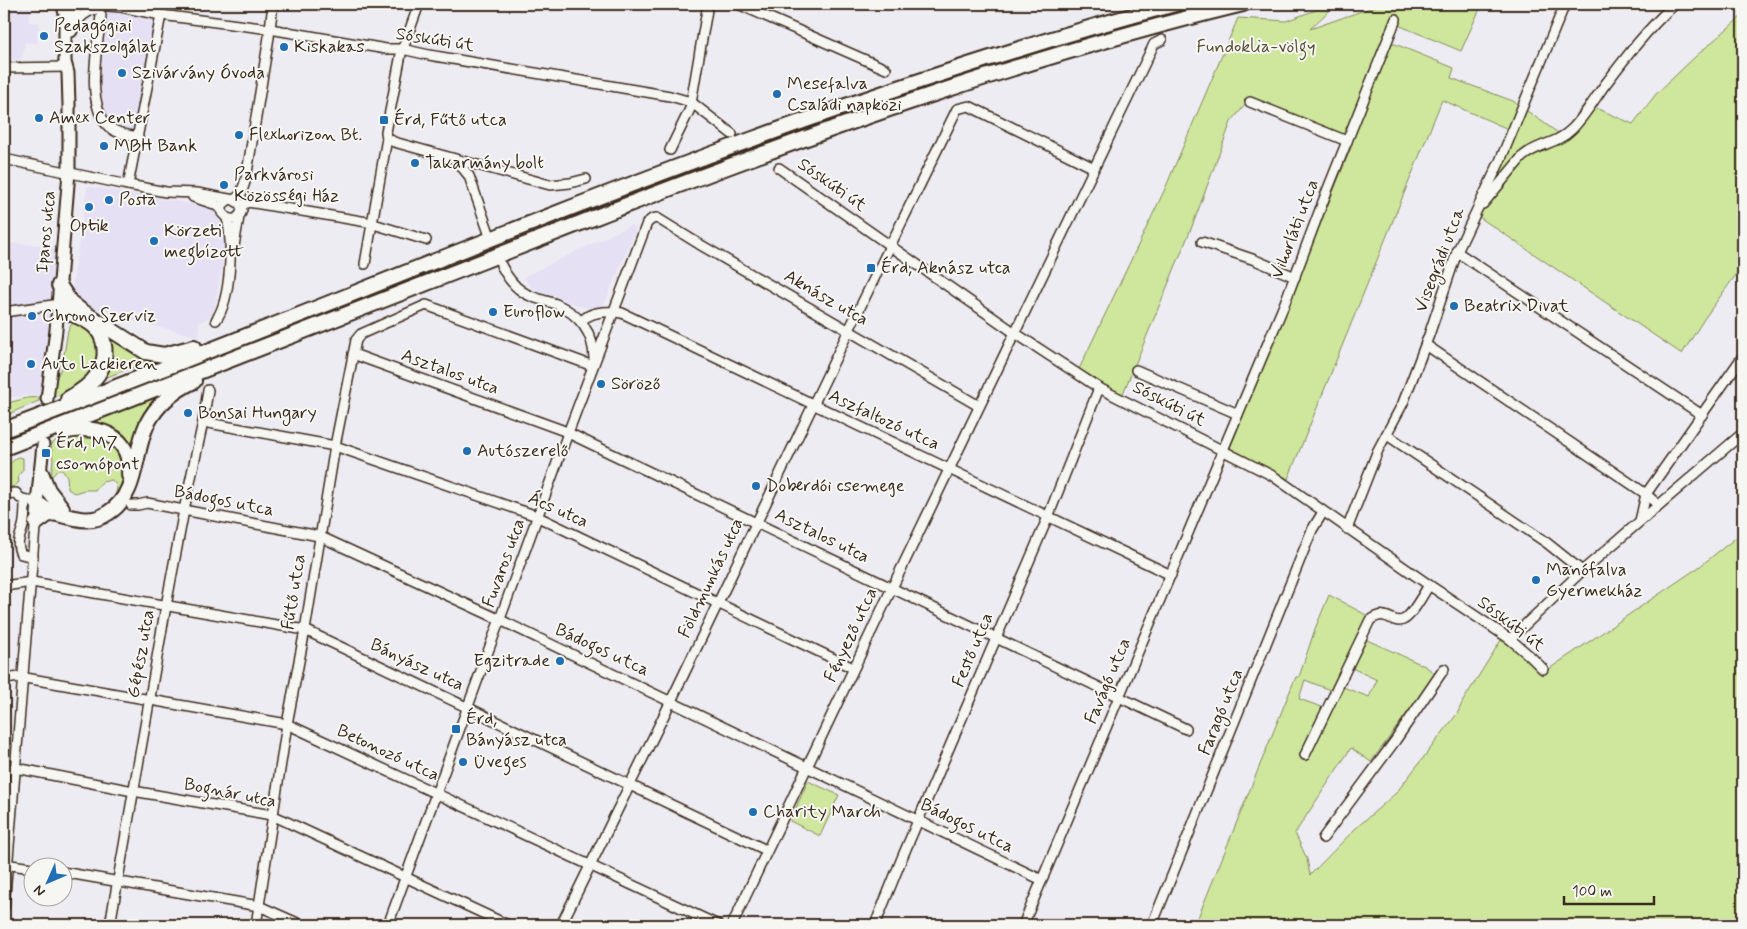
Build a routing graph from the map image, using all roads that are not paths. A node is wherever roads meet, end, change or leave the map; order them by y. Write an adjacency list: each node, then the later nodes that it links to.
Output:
1 (111, 4): 12 (street, Sóskúti út)
2 (273, 4): 16 (street)
3 (419, 4): 19 (street)
4 (708, 4): 23 (street)
5 (738, 4): 22 (street)
6 (1176, 4): 64 (highway)
7 (1243, 4): 66 (highway)
8 (1565, 4): 40 (street, Visegrádi utca)
9 (1675, 4): 40 (street)
10 (62, 5): 11 (main road); 20 (main road, Iparos utca)
11 (80, 5): 12 (street, Sóskúti út); 17 (main road, Iparos utca)
12 (118, 5): 14 (street, Sóskúti út); 17 (street)
13 (100, 15): 26 (street)
14 (161, 15): 16 (street, Sóskúti út); 26 (street)
15 (1396, 19): 28 (street, Vihorláti utca)
16 (270, 29): 19 (street, Sóskúti út); 38 (street)
17 (72, 35): 20 (main road, Iparos utca)
18 (1162, 40): 33 (street, Fényező utca)
19 (402, 49): 23 (street, Sóskúti út); 27 (street)
20 (67, 67): 21 (street); 34 (main road, Iparos utca)
21 (4, 68)
22 (886, 69)
23 (691, 102): 25 (street, Sóskúti út); 29 (street)
24 (1250, 102): 28 (street)
25 (732, 134)
26 (138, 137): 36 (street)
27 (387, 138): 31 (street); 44 (street)
28 (1347, 141): 53 (street, Vihorláti utca)
29 (670, 150)
30 (4, 159): 34 (street)
31 (454, 159): 35 (street); 45 (street)
32 (779, 168): 48 (street, Sóskúti út)
33 (1094, 168): 48 (street, Földmunkás utca); 63 (street, Fényező utca)
34 (69, 172): 36 (street); 54 (main road, Iparos utca)
35 (586, 179)
36 (128, 185): 37 (street)
37 (182, 192): 38 (street); 39 (street)
38 (236, 202): 39 (street); 41 (street); 44 (street)
39 (221, 209): 42 (street)
40 (1477, 209): 49 (street, Visegrádi utca)
41 (239, 217): 42 (street); 50 (street)
42 (227, 218): 50 (street)
43 (657, 218): 56 (street, Fuvaros utca); 62 (street, Aknász utca)
44 (372, 223): 46 (street); 51 (street)
45 (489, 233)
46 (426, 240)
47 (1202, 242): 53 (street)
48 (890, 245): 62 (street, Földmunkás utca); 63 (street, Sóskúti út)
49 (1457, 252): 65 (street, Visegrádi utca); 77 (street)
50 (231, 256): 59 (street)
51 (365, 264)
52 (501, 265): 61 (street)
53 (1295, 277): 76 (street, Vihorláti utca)
54 (60, 286): 55 (main road, Iparos utca); 58 (highway)
55 (58, 307): 57 (street); 58 (highway); 60 (main road, Iparos utca)
56 (612, 311): 61 (street); 69 (street, Fuvaros utca); 74 (street, Aszfaltozó utca)
57 (4, 312)
58 (76, 313): 60 (highway); 64 (highway); 78 (highway)
59 (216, 320)
60 (57, 322): 73 (main road, Iparos utca)
61 (582, 322): 69 (street)
62 (849, 330): 74 (street, Földmunkás utca); 75 (street, Aknász utca)
63 (1015, 333): 71 (street, Sóskúti út); 75 (street, Fényező utca)
64 (246, 336): 78 (highway)
65 (1426, 345): 83 (street, Visegrádi utca); 92 (street)
66 (257, 349): 84 (highway); 96 (highway)
67 (353, 354): 69 (street, Fűtő utca); 81 (street, Asztalos utca); 86 (street, Fűtő utca)
68 (1743, 356): 77 (street)
69 (593, 366): 81 (street, Fuvaros utca)
70 (1136, 370): 76 (street)
71 (1099, 388): 88 (street, Sóskúti út); 100 (street, Festő utca)
72 (208, 390): 79 (street, Gépész utca)
73 (47, 398)
74 (813, 405): 89 (street, Aszfaltozó utca); 101 (street, Földmunkás utca)
75 (979, 406): 89 (street, Fényező utca)
76 (1238, 414): 88 (street, Vihorláti utca)
77 (1702, 415): 92 (street)
78 (40, 416): 80 (highway)
79 (203, 422): 86 (street, Ács utca); 97 (street, Gépész utca)
80 (4, 430)
81 (568, 433): 99 (street, Fuvaros utca); 101 (street, Asztalos utca)
82 (1743, 433): 95 (street)
83 (1387, 434): 104 (street, Visegrádi utca); 107 (street)
84 (18, 442): 87 (highway); 96 (highway)
85 (43, 445): 90 (main road)
86 (335, 446): 99 (street, Ács utca); 105 (street, Fűtő utca)
87 (4, 448)
88 (1223, 450): 98 (street, Sóskúti út); 108 (street, Favágó utca)
89 (949, 470): 100 (street, Aszfaltozó utca); 112 (street, Fényező utca)
90 (41, 473): 93 (main road); 96 (highway)
91 (4, 494): 93 (street)
92 (1646, 494): 95 (street); 102 (street)
93 (31, 501): 96 (highway); 103 (street); 106 (street)
94 (131, 505): 97 (street, Bádogos utca)
95 (1658, 505): 102 (street)
96 (58, 510): 103 (highway)
97 (184, 510): 105 (street, Bádogos utca); 114 (street, Gépész utca)
98 (1323, 512): 104 (street, Sóskúti út); 160 (street, Faragó utca)
99 (538, 517): 113 (street, Ács utca); 115 (street, Fuvaros utca)
100 (1048, 517): 108 (street, Aszfaltozó utca); 117 (street, Festő utca)
101 (756, 522): 112 (street, Asztalos utca); 113 (street, Földmunkás utca)
102 (1640, 522): 107 (street)
103 (36, 523): 106 (street)
104 (1347, 529): 110 (street, Sóskúti út)
105 (320, 536): 115 (street, Bádogos utca); 116 (street, Fűtő utca)
106 (33, 557): 109 (street)
107 (1582, 571): 118 (street)
108 (1170, 575): 124 (street, Favágó utca)
109 (32, 582): 111 (street, Bányász utca); 114 (street, Bányász utca); 122 (street)
110 (1429, 585): 118 (street, Sóskúti út); 130 (street)
111 (4, 586)
112 (892, 588): 117 (street, Asztalos utca); 119 (street, Fényező utca)
113 (718, 603): 119 (street, Ács utca); 126 (street, Földmunkás utca)
114 (166, 606): 116 (street, Bányász utca); 125 (street, Gépész utca)
115 (500, 620): 126 (street, Bádogos utca); 127 (street, Fuvaros utca)
116 (305, 630): 127 (street, Bányász utca); 128 (street, Fűtő utca)
117 (996, 636): 124 (street, Asztalos utca); 138 (street, Festő utca)
118 (1510, 639): 121 (street, Sóskúti út)
119 (853, 668): 131 (street, Fényező utca)
120 (1444, 669): 139 (street)
121 (1543, 669)
122 (23, 677): 123 (street, Betonozó utca); 125 (street, Betonozó utca); 132 (street)
123 (4, 680)
124 (1118, 697): 129 (street, Asztalos utca); 146 (street, Favágó utca)
125 (149, 700): 128 (street, Betonozó utca); 135 (street, Gépész utca)
126 (671, 701): 131 (street, Bádogos utca); 134 (street, Földmunkás utca)
127 (468, 707): 134 (street, Bányász utca); 136 (street, Fuvaros utca)
128 (287, 724): 136 (street, Betonozó utca); 137 (street, Fűtő utca)
129 (1186, 729)
130 (1305, 756)
131 (807, 767): 138 (street, Bádogos utca); 140 (street, Fényező utca)
132 (16, 768): 133 (street); 135 (street, Bognár utca); 141 (street)
133 (4, 770)
134 (630, 786): 140 (street, Bányász utca); 143 (street, Földmunkás utca)
135 (134, 791): 137 (street, Bognár utca); 147 (street, Gépész utca)
136 (436, 793): 143 (street, Betonozó utca); 145 (street, Fuvaros utca)
137 (272, 815): 145 (street, Bognár utca); 148 (street, Fűtő utca)
138 (919, 821): 146 (street, Bádogos utca); 158 (street, Festő utca)
139 (1322, 838)
140 (766, 850): 157 (street, Fényező utca)
141 (6, 864): 142 (street); 149 (street)
142 (22, 866)
143 (590, 866): 155 (street, Földmunkás utca); 156 (street, Betonozó utca)
144 (72, 874): 147 (street)
145 (406, 876): 153 (street, Fuvaros utca); 154 (street, Bognár utca)
146 (1042, 880): 159 (street, Favágó utca)
147 (118, 881): 148 (street); 150 (street, Gépész utca)
148 (259, 906): 151 (street, Fűtő utca); 152 (street)
149 (4, 907)
150 (110, 925)
151 (256, 925)
152 (302, 925)
153 (388, 925)
154 (508, 925)
155 (561, 925)
156 (718, 925)
157 (732, 925)
158 (876, 925)
159 (1023, 925)
160 (1152, 925)

